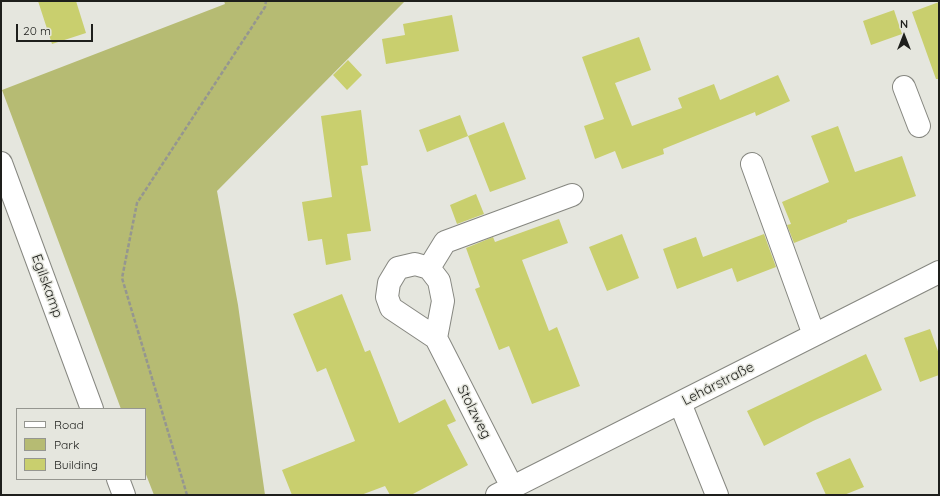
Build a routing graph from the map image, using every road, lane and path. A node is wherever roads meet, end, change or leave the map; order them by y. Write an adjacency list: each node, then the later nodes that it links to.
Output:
1 (266, 1): 16 (path)
2 (904, 87): 3 (street)
3 (919, 126)
4 (1, 164): 12 (street, Egilskamp)
5 (752, 164): 9 (street)
6 (572, 195): 7 (street)
7 (429, 268): 10 (street); 10 (street, Stolzweg)
8 (939, 272): 9 (street, Lehárstraße)
9 (814, 335): 11 (street, Lehárstraße)
10 (436, 338): 14 (street, Stolzweg)
11 (680, 403): 14 (street, Lehárstraße); 17 (street)
12 (92, 408)
13 (118, 480): 15 (street)
14 (505, 491)
15 (124, 495)
16 (187, 495)
17 (717, 495)

